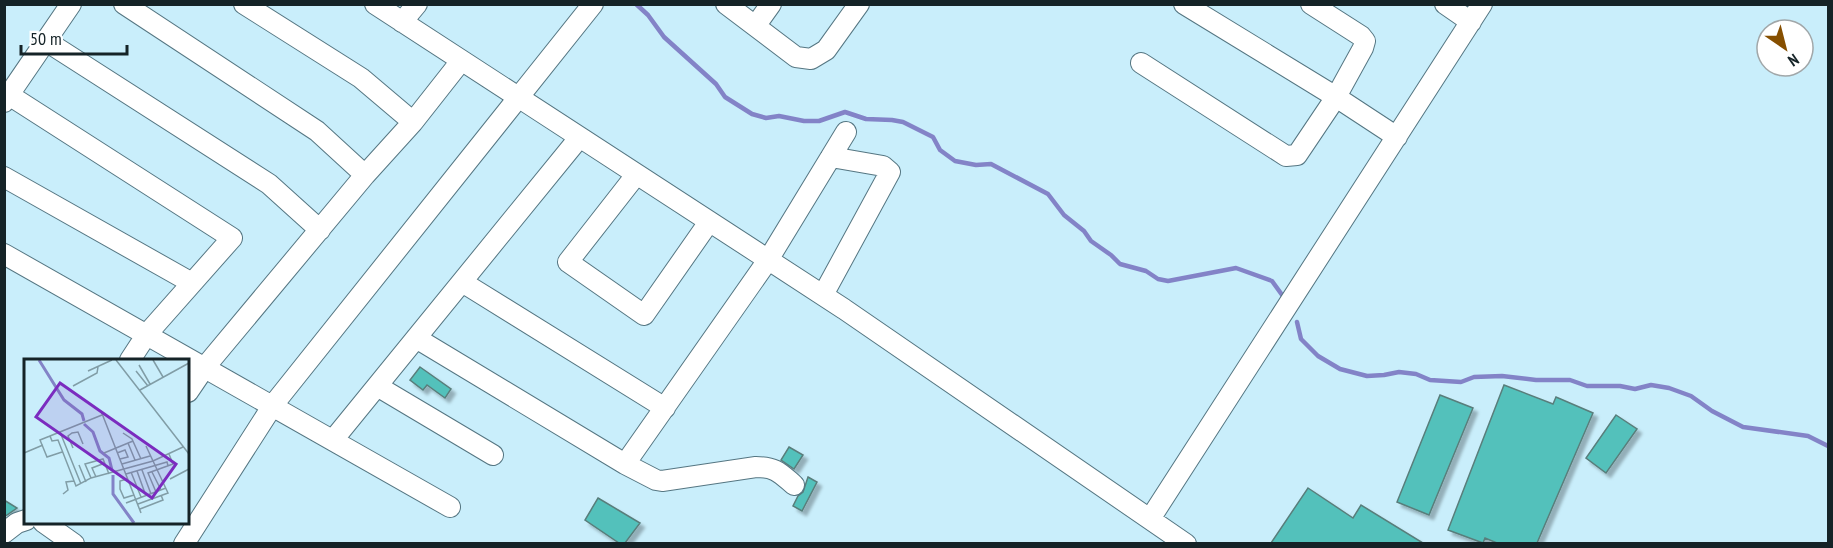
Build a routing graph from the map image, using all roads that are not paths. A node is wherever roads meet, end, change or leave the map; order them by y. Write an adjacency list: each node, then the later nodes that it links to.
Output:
1 (71, 4): 17 (street)
2 (124, 4): 29 (street)
3 (244, 4): 23 (street)
4 (375, 4): 14 (street)
5 (417, 4): 14 (street)
6 (593, 4): 22 (street)
7 (726, 4): 16 (street)
8 (771, 4): 16 (street)
9 (860, 4): 16 (street)
10 (1184, 4): 20 (street)
11 (1311, 4): 20 (street)
12 (1445, 4): 15 (street)
13 (1482, 4): 15 (street)
14 (402, 22): 18 (street)
15 (1471, 22): 25 (street)
16 (756, 25)
17 (46, 41): 21 (street); 32 (street)
18 (461, 61): 22 (street); 23 (street)
19 (1141, 63): 20 (street)
20 (1336, 98): 25 (street)
21 (7, 99): 36 (street)
22 (519, 99): 26 (street); 44 (street)
23 (413, 122): 29 (street)
24 (846, 132): 27 (street)
25 (1397, 137): 51 (street)
26 (579, 138): 28 (street); 35 (street)
27 (831, 157): 34 (street); 37 (street)
28 (636, 174): 31 (street); 31 (street)
29 (365, 176): 32 (street)
30 (4, 177): 36 (street)
31 (709, 222): 34 (street)
32 (320, 230): 41 (street)
33 (4, 254): 38 (street)
34 (768, 260): 37 (street); 45 (street)
35 (462, 282): 39 (street); 45 (street)
36 (192, 283): 38 (street)
37 (823, 295): 51 (street)
38 (147, 334): 40 (street); 41 (street)
39 (416, 338): 42 (street); 48 (street)
40 (131, 359)
41 (205, 367): 43 (street); 44 (street)
42 (377, 386): 46 (street); 47 (street)
43 (189, 391)
44 (273, 405): 46 (street); 56 (street)
45 (665, 408): 48 (street)
46 (333, 440): 50 (street)
47 (493, 455)
48 (626, 464): 49 (street)
49 (795, 485)
50 (450, 507)
51 (1150, 519): 57 (street)
52 (24, 520): 54 (street)
53 (46, 524): 55 (street)
54 (4, 533)
55 (74, 543)
56 (184, 543)
57 (1186, 543)

